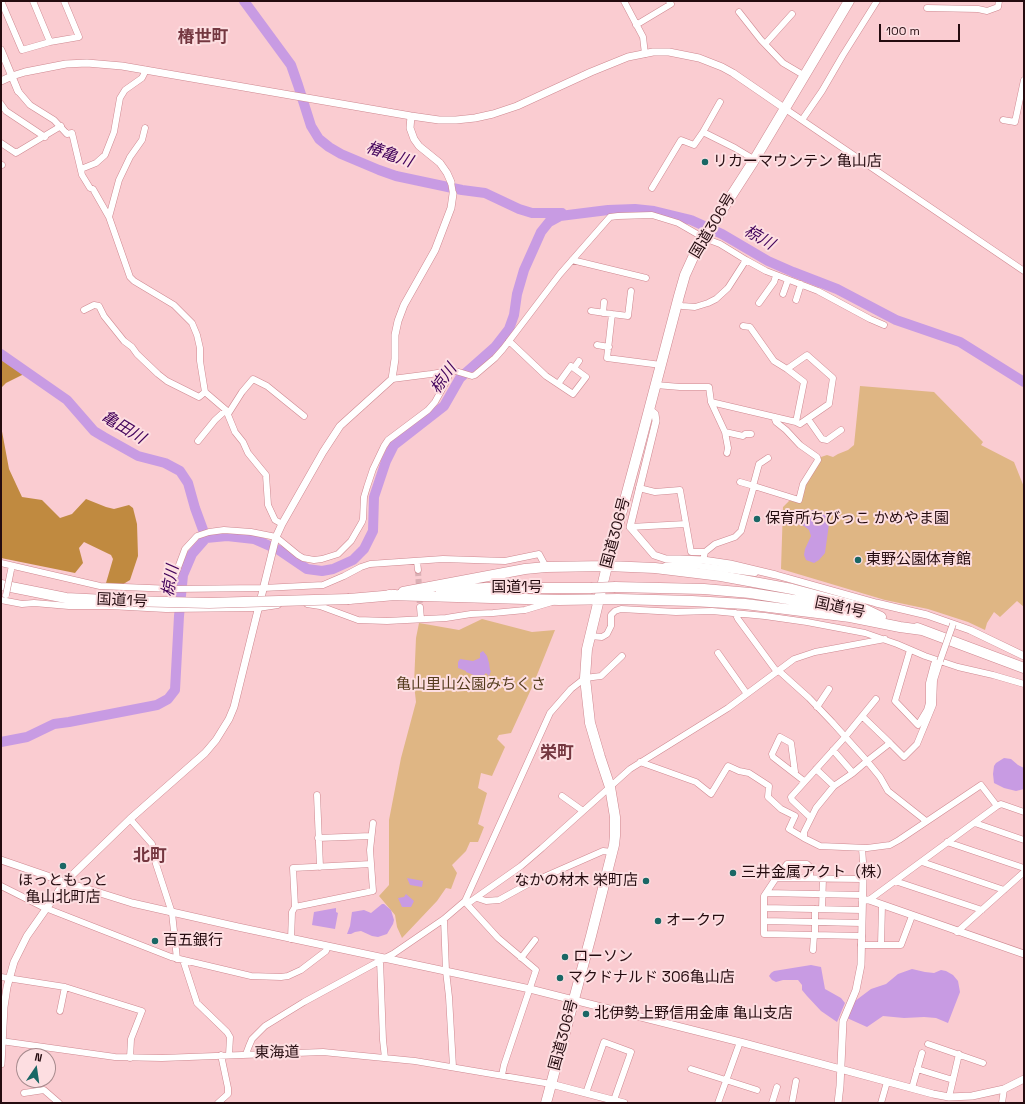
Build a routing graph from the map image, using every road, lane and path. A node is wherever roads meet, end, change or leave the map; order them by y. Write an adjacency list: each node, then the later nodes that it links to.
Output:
1 (1, 1): 13 (street)
2 (33, 1): 13 (street)
3 (64, 1): 13 (street)
4 (624, 1): 12 (street)
5 (669, 1): 12 (street)
6 (849, 1): 19 (highway, 国道306号)
7 (877, 1): 28 (street)
8 (999, 1): 9 (street)
9 (927, 8)
10 (739, 12): 14 (street)
11 (792, 14): 14 (street)
12 (636, 25): 16 (street)
13 (50, 42)
14 (765, 44): 19 (street)
15 (1, 50): 18 (street)
16 (645, 54): 26 (street); 27 (street)
17 (146, 70): 18 (street); 27 (street); 36 (street)
18 (12, 76): 21 (street); 22 (street)
19 (806, 76): 26 (highway, 国道306号)
20 (1024, 79): 25 (street)
21 (1, 81)
22 (18, 91): 30 (street)
23 (720, 102): 32 (street)
24 (1, 104): 33 (street)
25 (1021, 107): 29 (street)
26 (784, 108): 28 (street); 35 (highway, 国道306号)
27 (411, 116): 37 (street)
28 (802, 120): 44 (street)
29 (1003, 120)
30 (61, 126): 33 (street); 36 (street)
31 (145, 128): 40 (street)
32 (703, 132): 35 (street); 38 (street)
33 (44, 137): 34 (street)
34 (1, 143)
35 (755, 160): 41 (highway, 国道306号)
36 (81, 169): 40 (street)
37 (451, 182): 39 (street)
38 (652, 188)
39 (453, 194): 69 (street)
40 (109, 217): 72 (street)
41 (704, 238): 42 (street); 43 (street); 53 (highway, 国道306号)
42 (572, 260): 46 (street); 61 (street)
43 (746, 260): 45 (street); 53 (street)
44 (1024, 271)
45 (776, 276): 47 (street); 54 (street)
46 (646, 278)
47 (788, 280): 48 (street); 50 (street)
48 (801, 284): 51 (street); 59 (street)
49 (631, 291): 58 (street)
50 (783, 294)
51 (796, 300)
52 (604, 302): 57 (street)
53 (677, 303): 65 (highway, 国道306号)
54 (759, 303)
55 (84, 310): 72 (street)
56 (591, 311): 57 (street)
57 (603, 313): 58 (street)
58 (612, 314): 63 (street)
59 (884, 325)
60 (743, 326): 68 (street)
61 (509, 341): 67 (street); 70 (street)
62 (597, 345): 63 (street)
63 (609, 347): 65 (street)
64 (580, 361): 66 (street)
65 (660, 364): 71 (highway, 国道306号)
66 (574, 368): 70 (street); 70 (street)
67 (450, 369): 69 (street); 92 (street)
68 (787, 369): 78 (street); 79 (street)
69 (392, 379): 89 (street)
70 (558, 384)
71 (656, 385): 73 (street); 74 (highway, 国道306号)
72 (205, 392): 75 (street)
73 (711, 402): 77 (street); 81 (street)
74 (650, 409): 88 (street); 97 (highway, 国道306号)
75 (227, 412): 76 (street); 83 (street); 89 (street)
76 (304, 416)
77 (774, 417): 79 (street); 87 (street)
78 (808, 419): 79 (street); 80 (street)
79 (796, 422)
80 (841, 430)
81 (725, 432): 82 (street); 84 (street)
82 (751, 434)
83 (198, 441)
84 (727, 453)
85 (768, 458): 87 (street)
86 (740, 482): 87 (street)
87 (753, 486): 93 (street)
88 (639, 488): 90 (street); 91 (street)
89 (282, 524): 92 (street)
90 (686, 524): 91 (street); 93 (street)
91 (630, 527): 94 (street)
92 (276, 538): 104 (street); 105 (street)
93 (705, 552): 94 (street)
94 (703, 560): 102 (street)
95 (417, 561): 98 (street); 101 (street); 104 (street)
96 (1, 563): 99 (street)
97 (607, 566): 98 (highway); 100 (highway); 109 (highway, 国道306号)
98 (546, 567): 106 (highway)
99 (12, 568): 105 (street); 107 (street, bridge)
100 (655, 568): 102 (street); 113 (highway)
101 (418, 570)
102 (776, 575): 115 (street)
103 (1, 585): 106 (highway, 国道1号, bridge)
104 (263, 588): 105 (street); 110 (street)
105 (171, 589)
106 (389, 595): 108 (highway); 113 (highway, 国道1号, bridge)
107 (4, 599): 110 (street)
108 (559, 600): 109 (highway); 114 (street)
109 (598, 600): 116 (highway); 117 (highway, 国道306号)
110 (258, 608): 114 (street); 150 (street)
111 (420, 608): 114 (street)
112 (735, 613): 117 (street); 118 (street); 125 (street)
113 (881, 617): 116 (highway, 国道1号)
114 (421, 619)
115 (953, 624): 122 (street); 123 (street, bridge)
116 (922, 630): 124 (highway, 国道1号)
117 (590, 636): 126 (highway, 国道306号)
118 (885, 639): 119 (street); 125 (street)
119 (910, 650): 123 (street); 123 (street)
120 (718, 653): 129 (street)
121 (622, 656): 126 (street)
122 (1024, 656)
123 (937, 662): 127 (street); 134 (street)
124 (1024, 668)
125 (778, 671): 129 (street); 131 (street)
126 (585, 678): 143 (highway, 国道306号); 179 (street)
127 (1024, 684)
128 (829, 689): 131 (street)
129 (746, 694): 137 (street)
130 (876, 699): 132 (street)
131 (817, 708): 133 (street)
132 (863, 717): 133 (street); 134 (street)
133 (845, 737): 135 (street); 136 (street)
134 (890, 743): 136 (street)
135 (833, 750): 138 (street); 140 (street)
136 (867, 761): 140 (street); 151 (street)
137 (640, 762): 143 (street); 156 (street)
138 (816, 769): 141 (street); 142 (street)
139 (795, 772): 139 (street); 141 (street)
140 (853, 773): 142 (street)
141 (804, 781): 149 (street)
142 (834, 786): 149 (street)
143 (610, 787): 147 (street); 160 (highway, 国道306号)
144 (317, 796): 155 (street)
145 (562, 796): 147 (street)
146 (997, 806): 148 (street); 151 (street); 153 (street)
147 (583, 811): 177 (street)
148 (1024, 812)
149 (811, 818): 156 (street)
150 (130, 819): 172 (street); 187 (street)
151 (926, 821): 159 (street)
152 (373, 823): 154 (street)
153 (975, 823): 157 (street); 158 (street)
154 (371, 836): 155 (street); 163 (street)
155 (318, 838): 164 (street)
156 (804, 838): 159 (street)
157 (1024, 840)
158 (947, 842): 162 (street); 165 (street)
159 (862, 848): 170 (street)
160 (612, 852): 177 (street); 211 (highway, 国道306号)
161 (1, 860): 172 (street)
162 (922, 862): 171 (street); 174 (street)
163 (371, 864): 164 (street); 181 (street)
164 (320, 867): 181 (street)
165 (1024, 868)
166 (1024, 872): 174 (street)
167 (776, 878): 168 (street); 168 (street); 175 (street)
168 (810, 878): 169 (street)
169 (823, 878): 170 (street); 176 (street)
170 (863, 879): 178 (street)
171 (895, 881): 178 (street); 186 (street)
172 (66, 882): 183 (street); 187 (street)
173 (1, 886): 183 (street)
174 (1004, 890): 186 (street)
175 (766, 893): 176 (street); 182 (street)
176 (822, 894): 178 (street); 184 (street)
177 (477, 898): 179 (street)
178 (864, 898): 180 (street); 185 (street)
179 (466, 903): 189 (street); 203 (street)
180 (882, 905): 188 (street); 199 (street)
181 (295, 907): 196 (street)
182 (764, 908): 184 (street); 190 (street)
183 (47, 909): 204 (street); 208 (street)
184 (819, 910): 185 (street); 191 (street)
185 (862, 910): 192 (street)
186 (982, 910): 193 (street)
187 (172, 913): 196 (street); 204 (street)
188 (912, 916): 193 (street); 199 (street)
189 (444, 919): 205 (street); 206 (street)
190 (764, 921): 191 (street); 194 (street)
191 (815, 922): 192 (street); 194 (street)
192 (862, 923): 195 (street)
193 (957, 932): 202 (street)
194 (814, 935): 195 (street); 201 (street)
195 (862, 936): 198 (street)
196 (291, 938): 200 (street)
197 (535, 940): 203 (street)
198 (861, 945): 199 (street); 228 (street)
199 (881, 945)
200 (328, 946): 204 (street); 205 (street)
201 (813, 950)
202 (1024, 954)
203 (521, 958): 210 (street)
204 (180, 959): 217 (street)
205 (382, 959): 206 (street); 218 (street); 222 (street)
206 (446, 971): 210 (street); 225 (street)
207 (1, 977): 208 (street)
208 (9, 978): 209 (street); 213 (street)
209 (65, 987): 212 (street); 221 (street)
210 (530, 989): 211 (street); 229 (street)
211 (574, 1000): 214 (street); 235 (highway, 国道306号)
212 (60, 1011)
213 (2, 1042): 221 (street, 東海道); 224 (street)
214 (740, 1042): 228 (street); 232 (street)
215 (928, 1044): 219 (street)
216 (922, 1053): 227 (street)
217 (229, 1054): 218 (street, 東海道); 220 (street, 東海道)
218 (246, 1054): 222 (street, 東海道)
219 (959, 1054): 223 (street); 231 (street)
220 (221, 1056): 221 (street, 東海道); 244 (street)
221 (130, 1058)
222 (385, 1058): 225 (street, 東海道)
223 (983, 1063)
224 (1, 1064)
225 (453, 1067): 229 (street, 東海道)
226 (691, 1069): 232 (street)
227 (918, 1069): 231 (street); 237 (street)
228 (841, 1070): 234 (street); 252 (street)
229 (502, 1076): 235 (street, 東海道)
230 (1024, 1079): 238 (street)
231 (953, 1080): 242 (street)
232 (726, 1081): 239 (street); 249 (street)
233 (796, 1081): 251 (street)
234 (887, 1082): 237 (street); 253 (street)
235 (551, 1084): 241 (street); 247 (highway, 国道306号)
236 (777, 1087): 250 (street)
237 (912, 1088): 242 (street)
238 (1004, 1089): 242 (street); 254 (street)
239 (757, 1090)
240 (24, 1093): 245 (street)
241 (586, 1093): 243 (street); 243 (street)
242 (946, 1099)
243 (614, 1100): 248 (street)
244 (225, 1101): 246 (street)
245 (59, 1103)
246 (218, 1103)
247 (546, 1103)
248 (624, 1103)
249 (720, 1103)
250 (772, 1103)
251 (792, 1103)
252 (838, 1103)
253 (881, 1103)
254 (1002, 1103)

